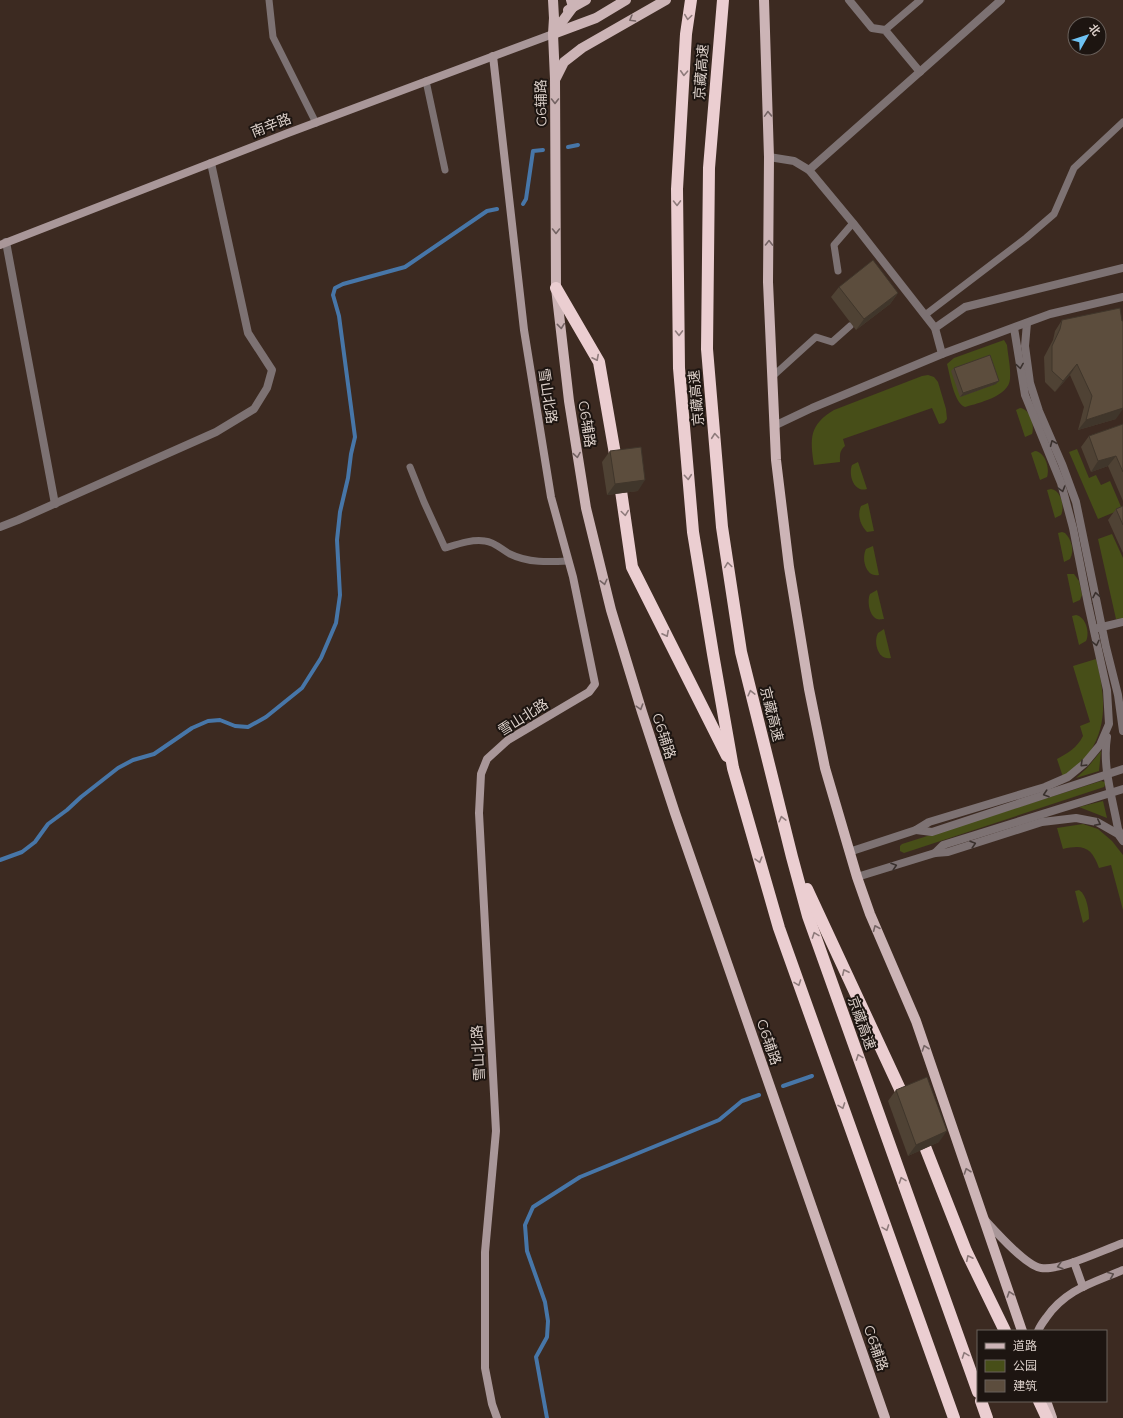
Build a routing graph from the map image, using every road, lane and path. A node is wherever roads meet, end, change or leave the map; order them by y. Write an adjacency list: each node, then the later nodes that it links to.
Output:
1 (269, 0): 20 (lane)
2 (552, 0): 13 (main road, G6辅路)
3 (586, 0): 11 (main road)
4 (626, 0): 15 (main road)
5 (666, 0): 18 (main road, one-way to 18)
6 (691, 0): 51 (highway, one-way to 51)
7 (764, 0): 22 (main road, one-way to 7)
8 (849, 0): 14 (street)
9 (920, 0): 14 (lane)
10 (1001, 0): 17 (street)
11 (572, 4): 13 (main road); 15 (main road)
12 (722, 6): 60 (highway, 京藏高速, one-way to 12)
13 (554, 18): 15 (main road, G6辅路)
14 (885, 30): 17 (street)
15 (553, 34): 16 (street, 南辛路); 18 (main road, G6辅路)
16 (493, 56): 19 (street, 南辛路); 43 (street, 雪山北路)
17 (920, 72): 25 (street)
18 (555, 79): 30 (main road, G6辅路, one-way to 30)
19 (426, 82): 20 (street, 南辛路); 24 (lane)
20 (316, 122): 23 (street, 南辛路)
21 (1123, 122): 32 (lane)
22 (770, 157): 25 (street); 38 (main road, one-way to 22)
23 (211, 163): 27 (street, 南辛路); 41 (street)
24 (445, 170)
25 (810, 170): 26 (street)
26 (853, 223): 29 (lane); 32 (street)
27 (3, 243): 41 (street)
28 (1123, 268): 35 (street)
29 (838, 271)
30 (556, 288): 51 (highway, one-way to 51); 75 (main road, G6辅路, one-way to 75)
31 (1123, 297): 33 (street)
32 (925, 315): 35 (street)
33 (1027, 323): 36 (street); 45 (street, one-way to 33)
34 (850, 326): 38 (lane)
35 (935, 328): 37 (street)
36 (1014, 328): 37 (street); 46 (street, one-way to 46)
37 (942, 354): 39 (street)
38 (773, 376): 39 (main road)
39 (774, 426): 58 (main road)
40 (410, 467): 43 (lane)
41 (55, 504): 42 (street)
42 (0, 527)
43 (568, 561): 74 (street, 雪山北路)
44 (1123, 622): 45 (street)
45 (1102, 627): 46 (street); 47 (street)
46 (1093, 629): 49 (street, one-way to 49)
47 (1112, 673): 48 (street); 50 (street)
48 (1123, 687)
49 (1109, 724): 53 (street); 56 (street, one-way to 56)
50 (1123, 731)
51 (733, 768): 76 (highway, one-way to 76)
52 (1123, 769): 53 (street)
53 (1108, 774): 55 (street); 56 (street, one-way to 56)
54 (1123, 789): 55 (street)
55 (1111, 792): 57 (street); 59 (street)
56 (916, 830): 58 (street)
57 (1123, 841): 59 (street, one-way to 57)
58 (849, 852): 61 (main road)
59 (935, 853): 61 (street, one-way to 59)
60 (792, 857): 67 (highway, one-way to 60); 70 (highway, 京藏高速, one-way to 60)
61 (857, 877): 62 (main road, one-way to 61)
62 (983, 1217): 64 (street, one-way to 62); 68 (main road, one-way to 62)
63 (1123, 1243): 64 (street)
64 (1074, 1262): 66 (street)
65 (1123, 1270): 66 (street, one-way to 65)
66 (1083, 1287): 69 (street)
67 (1005, 1330)
68 (1022, 1330)
69 (1038, 1330)
70 (977, 1389)
71 (981, 1402): 77 (highway)
72 (1039, 1402): 78 (highway)
73 (1046, 1402): 79 (main road)
74 (497, 1418)
75 (885, 1418)
76 (954, 1418)
77 (987, 1418)
78 (1047, 1418)
79 (1052, 1418)

